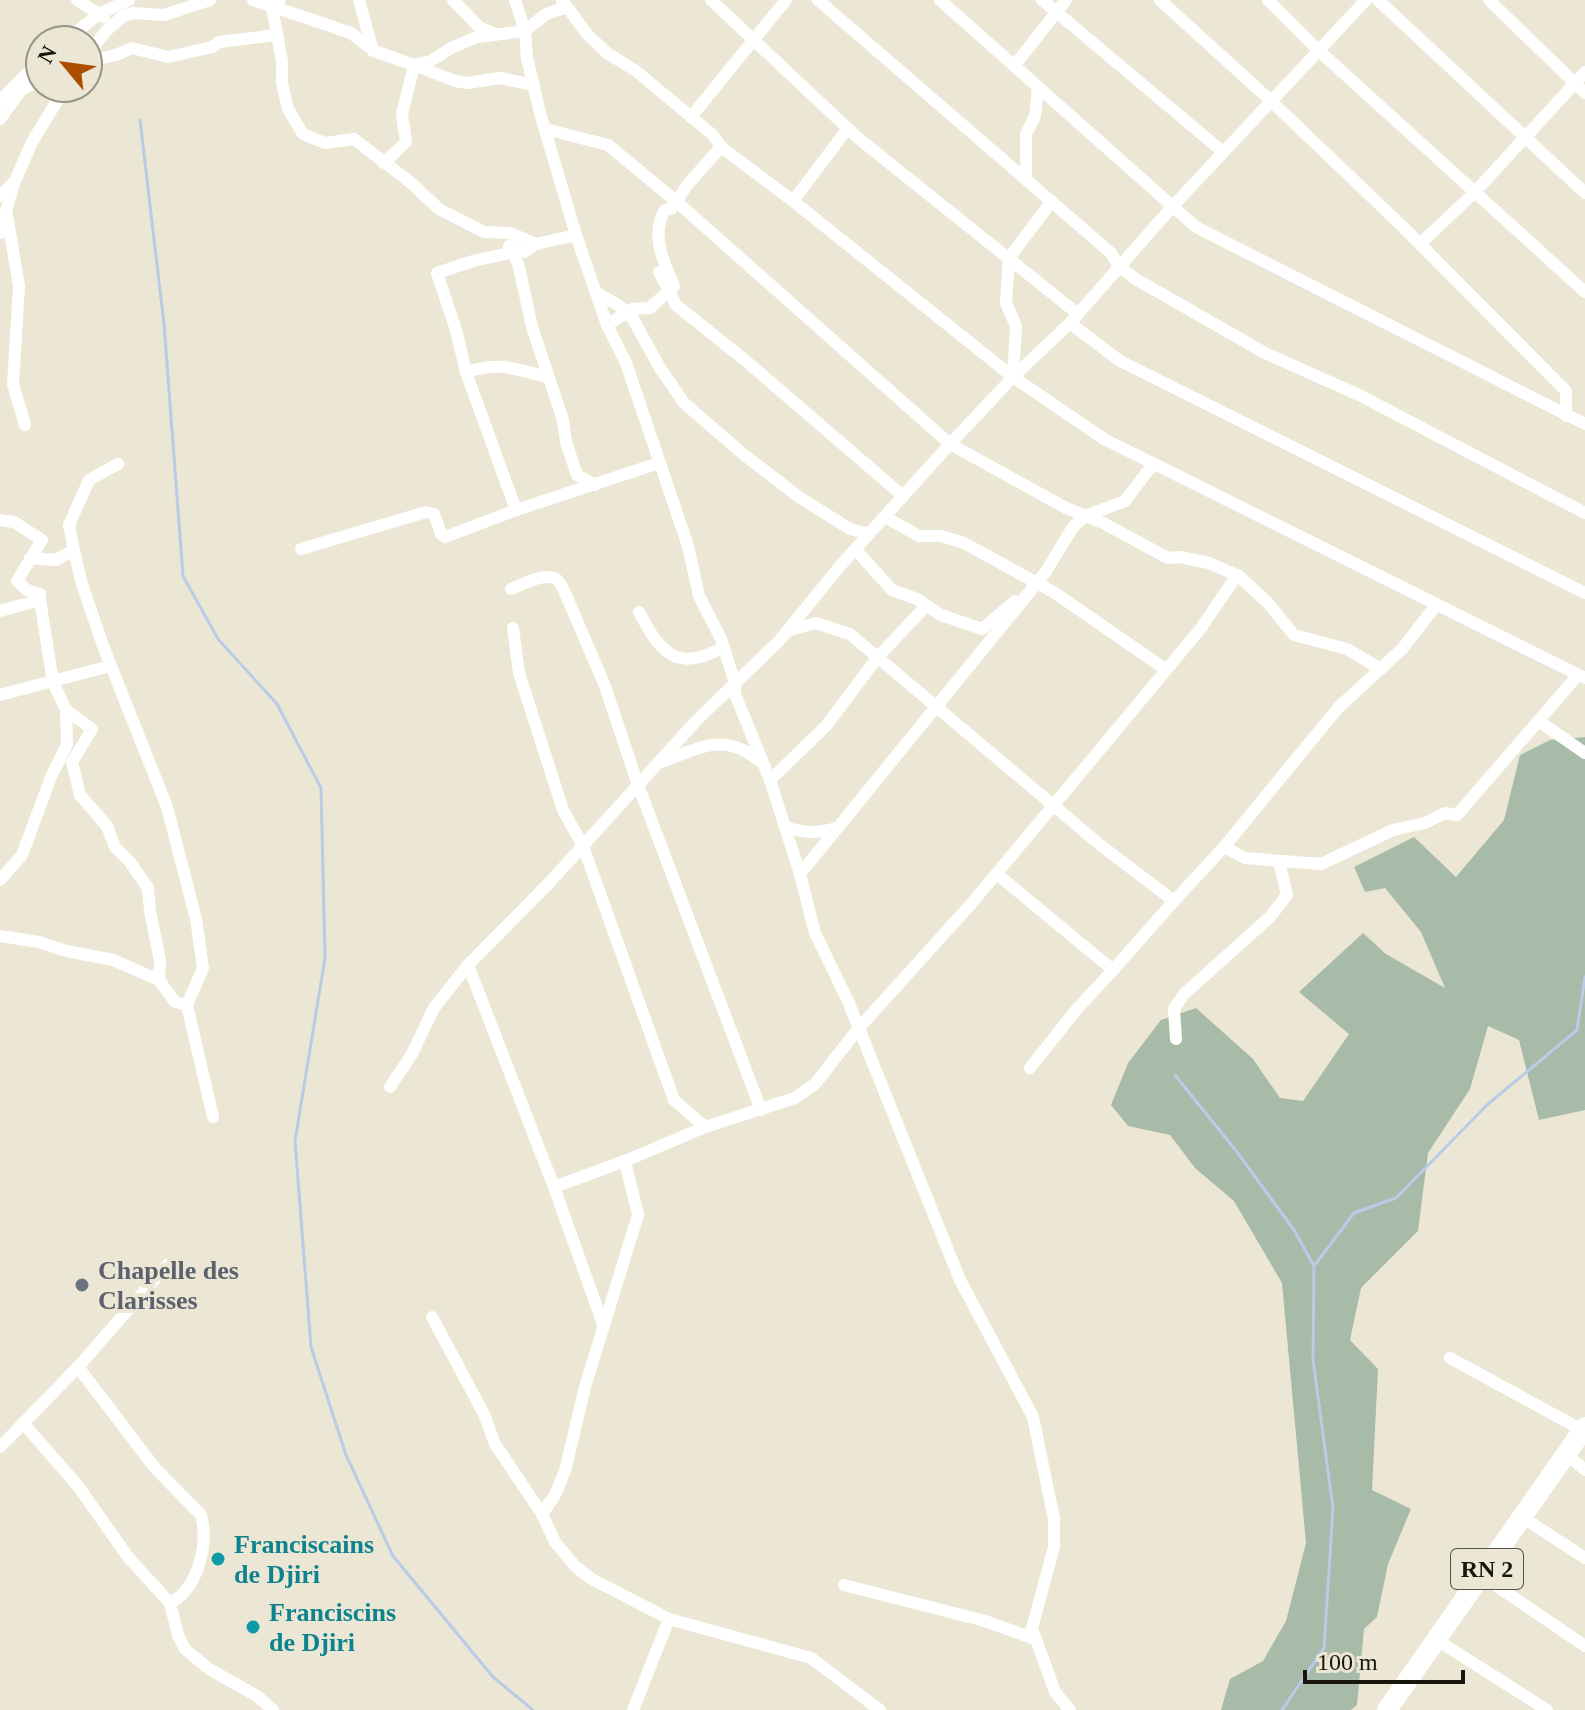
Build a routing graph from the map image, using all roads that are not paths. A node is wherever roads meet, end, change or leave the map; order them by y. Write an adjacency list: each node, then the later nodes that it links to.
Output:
1 (77, 0): 21 (street)
2 (129, 0): 21 (street)
3 (210, 0): 22 (street)
4 (359, 0): 30 (street)
5 (453, 0): 26 (street)
6 (515, 0): 24 (street)
7 (711, 0): 28 (street)
8 (786, 0): 28 (street)
9 (818, 0): 52 (street)
10 (940, 0): 33 (street)
11 (1042, 0): 20 (street)
12 (1066, 0): 20 (street)
13 (1160, 0): 41 (street)
14 (1268, 0): 29 (street)
15 (1366, 0): 29 (street)
16 (1378, 0): 48 (street)
17 (1489, 0): 36 (street)
18 (264, 2): 27 (street); 30 (street)
19 (565, 3): 24 (street); 44 (street)
20 (1055, 13): 33 (street); 50 (street)
21 (99, 14): 22 (street); 23 (street)
22 (113, 23): 25 (street)
23 (86, 24)
24 (525, 31): 26 (street); 37 (street)
25 (104, 34)
26 (497, 34): 32 (street)
27 (276, 35): 31 (street); 51 (street)
28 (752, 39): 44 (street); 46 (street)
29 (1317, 49): 41 (street); 54 (street)
30 (374, 51): 32 (street)
31 (104, 58)
32 (414, 65): 37 (street); 51 (street)
33 (1014, 66): 39 (street)
34 (1585, 72): 36 (street)
35 (24, 76): 42 (street)
36 (1575, 83): 40 (street); 48 (street)
37 (534, 85): 47 (street)
38 (24, 88): 45 (street)
39 (1038, 88): 52 (street); 60 (street)
40 (1585, 93)
41 (1270, 100): 50 (street); 65 (street)
42 (0, 101)
43 (55, 104): 53 (street)
44 (691, 117): 49 (street)
45 (0, 119)
46 (848, 128): 57 (street); 67 (street)
47 (545, 129): 59 (street); 63 (street)
48 (1525, 137): 54 (street); 55 (street)
49 (721, 147): 57 (street); 59 (street)
50 (1223, 152): 60 (street)
51 (384, 163): 64 (street)
52 (1026, 179): 58 (street)
53 (15, 181): 56 (street); 61 (street)
54 (1475, 192): 65 (street); 71 (street)
55 (1585, 193)
56 (0, 196)
57 (793, 201): 78 (street)
58 (1052, 201): 67 (street); 68 (street)
59 (677, 202): 70 (street); 82 (street)
60 (1172, 207): 68 (street); 79 (street)
61 (7, 215): 62 (street); 81 (street)
62 (0, 233)
63 (576, 235): 64 (street); 72 (street)
64 (536, 244): 66 (street)
65 (1420, 244): 79 (street)
66 (509, 246): 76 (street); 77 (street)
67 (1009, 258): 74 (street); 78 (street)
68 (1119, 266): 74 (street); 89 (street)
69 (659, 272): 70 (street)
70 (667, 292): 73 (street); 87 (street)
71 (1585, 292)
72 (597, 293): 73 (street); 75 (street)
73 (627, 312): 75 (street); 93 (street)
74 (1074, 318): 78 (street); 101 (street)
75 (607, 325): 83 (street)
76 (466, 372): 77 (street); 88 (street)
77 (547, 377): 86 (street)
78 (1013, 377): 82 (street); 85 (street)
79 (1566, 416): 80 (street)
80 (1585, 424)
81 (25, 425)
82 (950, 444): 87 (street); 90 (street)
83 (659, 463): 86 (street); 111 (street)
84 (118, 464): 96 (street)
85 (1153, 464): 90 (street); 104 (street)
86 (595, 485): 88 (street)
87 (903, 496): 91 (street)
88 (516, 510): 94 (street)
89 (1585, 513)
90 (1085, 516): 98 (street); 99 (street)
91 (885, 517): 93 (street); 99 (street)
92 (0, 520): 97 (street)
93 (869, 534): 95 (street)
94 (301, 549)
95 (855, 549): 102 (street); 105 (street)
96 (74, 550): 97 (street); 113 (street)
97 (30, 558): 103 (street)
98 (1237, 575): 114 (street); 115 (street)
99 (1037, 583): 105 (street); 114 (street); 120 (street)
100 (511, 589): 127 (street)
101 (1585, 593)
102 (817, 598): 108 (street); 110 (street)
103 (40, 600): 106 (street); 117 (street)
104 (1436, 605): 115 (street); 116 (street)
105 (925, 607): 112 (street)
106 (0, 611)
107 (639, 612): 111 (street)
108 (826, 626): 110 (street); 112 (street)
109 (513, 628): 131 (street)
110 (787, 632): 118 (street)
111 (724, 647): 118 (street)
112 (877, 658): 120 (street); 126 (street)
113 (110, 666): 117 (street); 142 (street)
114 (1165, 669): 128 (street)
115 (1381, 669): 132 (street)
116 (1581, 676): 122 (street)
117 (53, 682): 119 (street); 121 (street)
118 (735, 683): 124 (street); 125 (street)
119 (0, 695)
120 (936, 708): 128 (street); 130 (street)
121 (66, 710): 136 (street); 141 (street)
122 (1540, 722): 123 (street); 133 (street)
123 (1585, 753)
124 (659, 763): 125 (street); 127 (street)
125 (765, 766): 126 (street)
126 (770, 780): 129 (street)
127 (638, 785): 131 (street); 147 (street)
128 (1055, 804): 135 (street); 137 (street)
129 (785, 827): 130 (street); 134 (street)
130 (839, 827): 134 (street)
131 (583, 846): 139 (street); 149 (street)
132 (1224, 847): 133 (street); 137 (street)
133 (1279, 862): 144 (street)
134 (800, 874): 143 (street)
135 (997, 874): 140 (street); 143 (street)
136 (0, 880)
137 (1174, 901): 140 (street)
138 (0, 936): 141 (street)
139 (468, 965): 146 (street); 151 (street)
140 (1113, 970): 145 (street)
141 (159, 980): 142 (street)
142 (187, 1005): 148 (street)
143 (858, 1029): 147 (street); 169 (street)
144 (1176, 1039)
145 (1030, 1068)
146 (390, 1087)
147 (761, 1110): 149 (street)
148 (213, 1117)
149 (705, 1127): 150 (street)
150 (625, 1161): 151 (street); 154 (street)
151 (554, 1187): 154 (street)
152 (168, 1264): 156 (street)
153 (432, 1317): 162 (street)
154 (604, 1327): 162 (street)
155 (1450, 1358): 158 (street)
156 (78, 1367): 157 (street); 167 (street)
157 (23, 1423): 159 (street); 167 (street)
158 (1584, 1429): 160 (highway, RN 2)
159 (0, 1447)
160 (1566, 1454): 161 (street); 163 (highway, RN 2)
161 (1585, 1470)
162 (542, 1514): 168 (street)
163 (1522, 1517): 164 (street); 165 (highway, RN 2)
164 (1585, 1558)
165 (1482, 1576): 170 (highway, RN 2); 171 (street)
166 (844, 1585): 169 (street)
167 (170, 1603): 173 (street)
168 (669, 1619): 174 (street); 175 (street)
169 (1035, 1639): 176 (street)
170 (1437, 1640): 172 (highway, RN 2); 177 (street)
171 (1585, 1646)
172 (1395, 1707)
173 (273, 1710)
174 (633, 1710)
175 (880, 1710)
176 (1070, 1710)
177 (1547, 1710)

